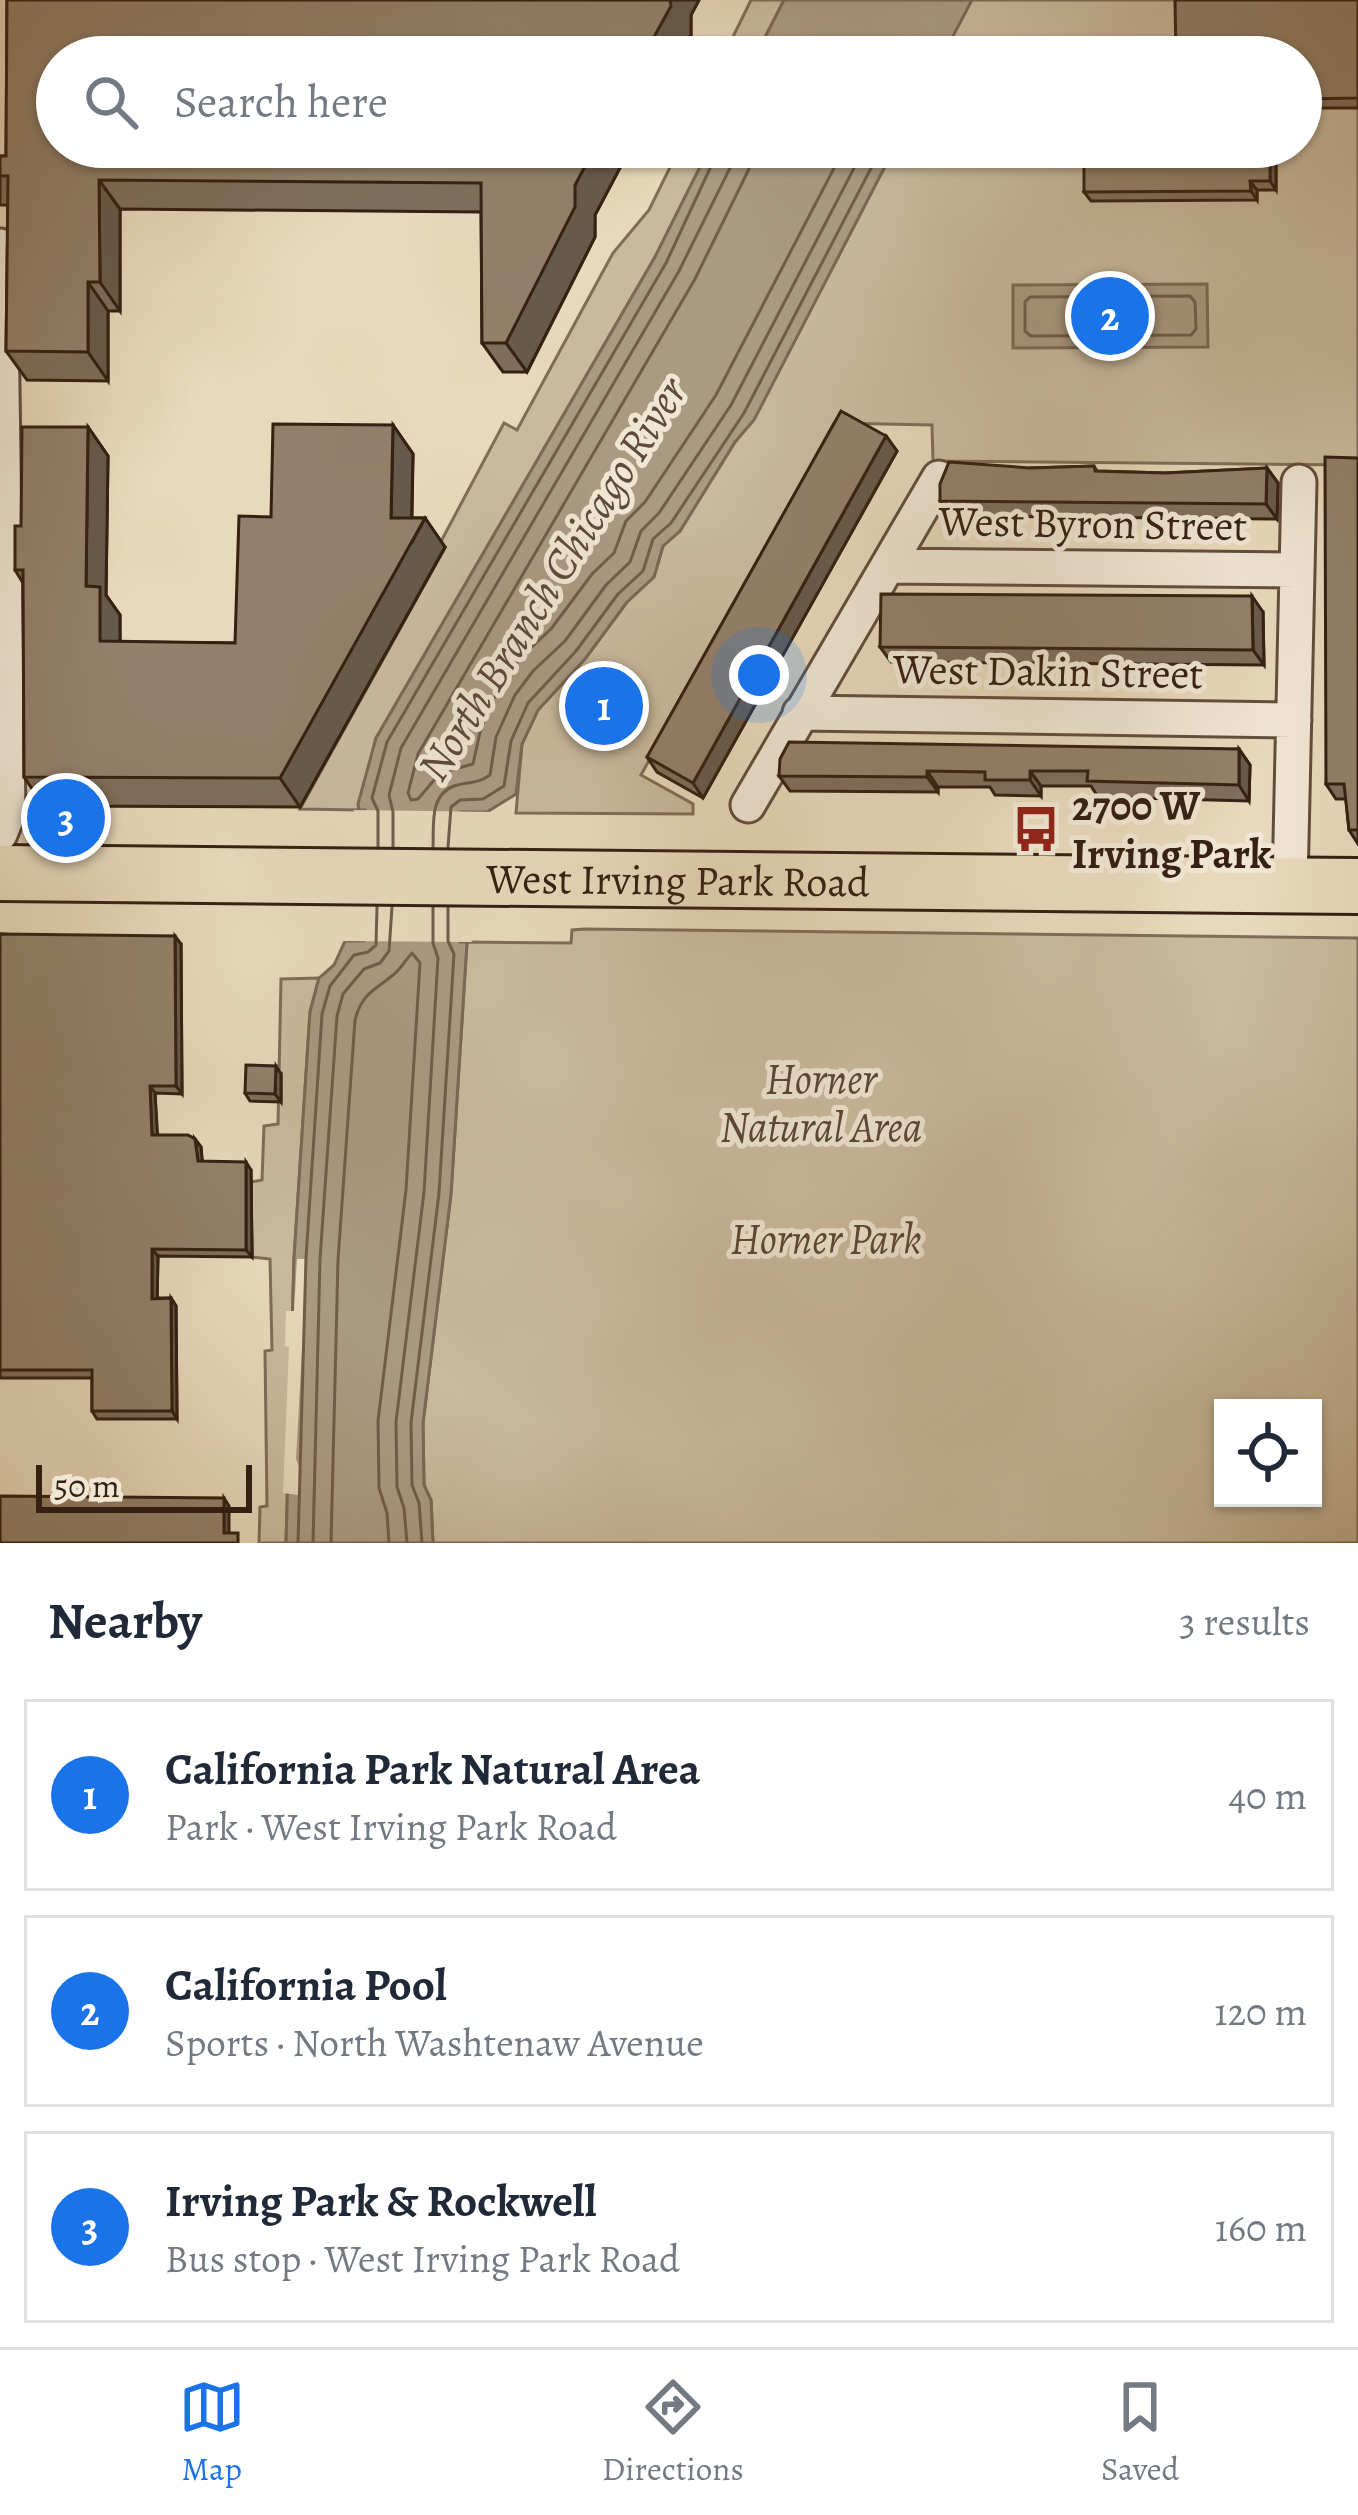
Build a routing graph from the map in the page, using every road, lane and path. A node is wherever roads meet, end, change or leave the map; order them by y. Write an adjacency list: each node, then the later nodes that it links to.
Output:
1 (0, 246): 9 (street)
2 (939, 478): 4 (street)
3 (1299, 482): 5 (street)
4 (888, 566): 5 (street, West Byron Street); 6 (street)
5 (1297, 570): 7 (street)
6 (800, 712): 7 (street, West Dakin Street); 8 (street)
7 (1294, 720): 11 (street)
8 (748, 805)
9 (0, 834)
10 (0, 873): 11 (main road, West Irving Park Road)
11 (1290, 885): 12 (main road, West Irving Park Road)
12 (1358, 886)

